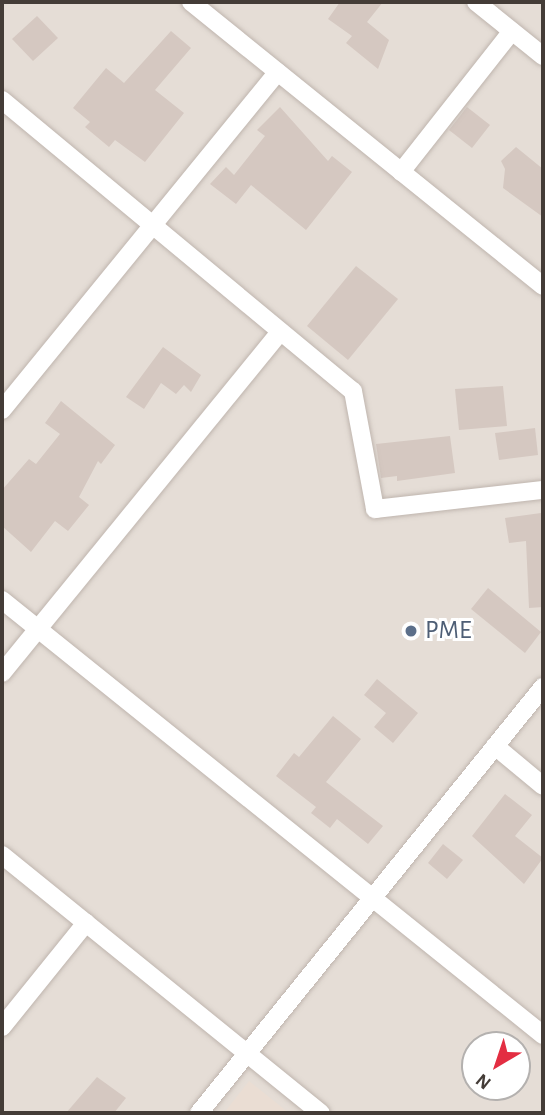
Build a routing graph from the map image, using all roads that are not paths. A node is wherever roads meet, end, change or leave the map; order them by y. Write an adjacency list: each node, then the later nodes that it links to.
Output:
1 (191, 2): 5 (street)
2 (476, 2): 3 (street)
3 (512, 31): 4 (street); 7 (street)
4 (543, 56)
5 (278, 72): 7 (street); 8 (street)
6 (2, 100): 8 (street)
7 (401, 172): 9 (street)
8 (151, 228): 10 (street); 11 (street)
9 (543, 286)
10 (280, 332): 12 (street); 14 (street)
11 (5, 399)
12 (543, 490)
13 (2, 600): 14 (street)
14 (38, 629): 15 (street); 20 (street)
15 (2, 673)
16 (543, 687): 17 (street)
17 (495, 746): 18 (street); 20 (street)
18 (543, 786)
19 (2, 855): 21 (street)
20 (373, 898): 23 (street); 24 (street)
21 (86, 923): 22 (street); 24 (street)
22 (2, 1027)
23 (543, 1035)
24 (247, 1054): 25 (street); 26 (street)
25 (199, 1113)
26 (321, 1113)

